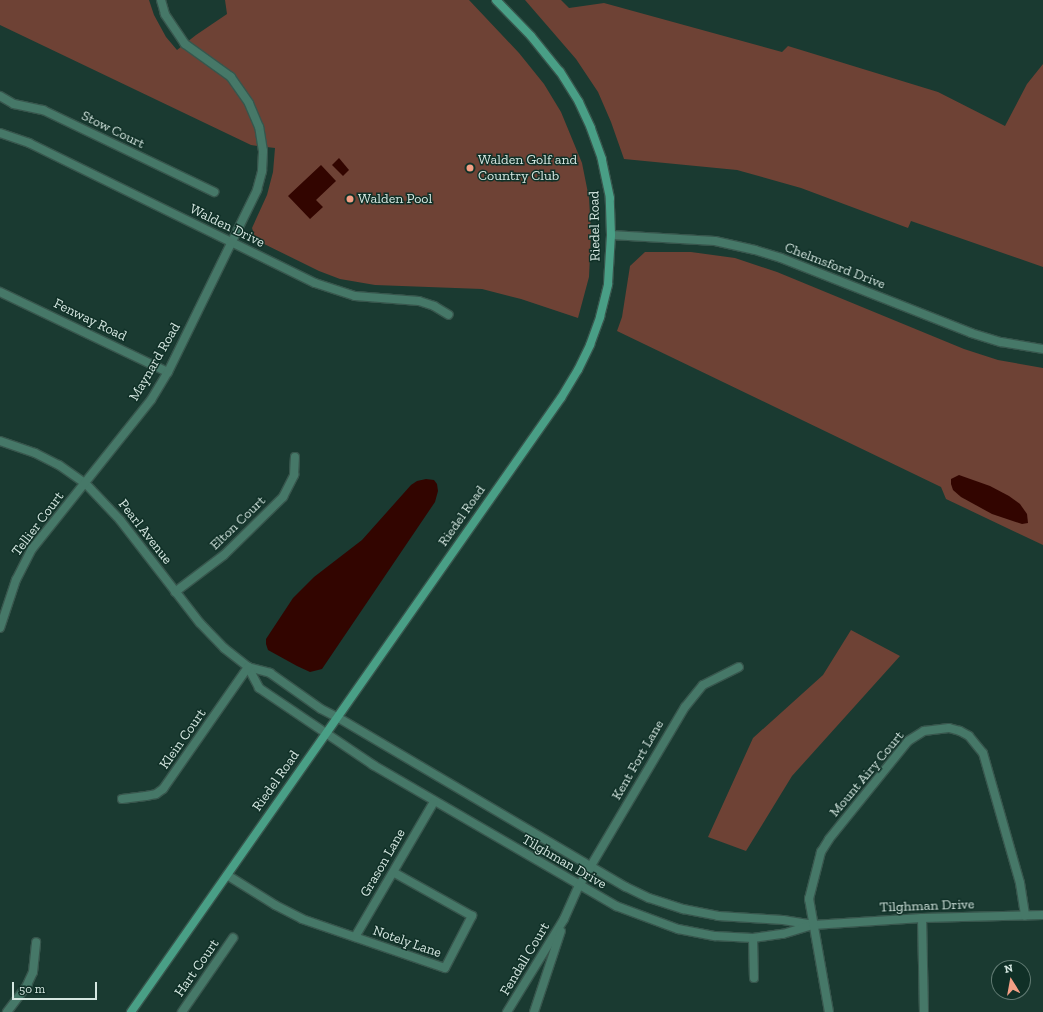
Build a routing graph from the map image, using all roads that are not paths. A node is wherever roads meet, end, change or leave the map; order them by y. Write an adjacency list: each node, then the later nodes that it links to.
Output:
1 (161, 0): 7 (street, Maynard Road)
2 (496, 0): 6 (street, Riedel Road)
3 (0, 96): 5 (street, Stow Court)
4 (0, 133): 7 (street, Walden Drive)
5 (214, 192)
6 (611, 235): 10 (street, Chelmsford Drive); 19 (street, Riedel Road)
7 (231, 243): 9 (street, Walden Drive); 11 (street, Maynard Road)
8 (0, 292): 11 (street, Fenway Road)
9 (449, 315)
10 (1043, 349)
11 (168, 372): 14 (street, Maynard Road)
12 (0, 441): 14 (street, Pearl Avenue)
13 (295, 457): 15 (street, Elton Court)
14 (86, 484): 15 (street, Pearl Avenue); 16 (street, Tellier Court)
15 (175, 592): 17 (street, Pearl Avenue)
16 (0, 628)
17 (248, 667): 19 (street, Pearl Avenue); 20 (street, Pearl Avenue); 21 (street, Klein Court)
18 (739, 667): 23 (street, Kent Fort Lane)
19 (337, 717): 20 (street, Riedel Road); 23 (street, Tilghman Drive)
20 (326, 732): 22 (street, Tilghman Drive); 25 (street, Riedel Road)
21 (122, 799)
22 (434, 802): 24 (street, Grason Lane); 26 (street, Tilghman Drive)
23 (591, 866): 26 (street, Kent Fort Lane); 31 (street, Tilghman Drive)
24 (393, 872): 33 (street, Grason Lane); 33 (street, Notely Lane)
25 (227, 875): 33 (street, Notely Lane); 38 (street, Riedel Road)
26 (579, 886): 30 (street, Fendall Court); 34 (street, Tilghman Drive)
27 (1043, 915): 28 (street, Tilghman Drive)
28 (1025, 916): 29 (street, Tilghman Drive); 31 (street, Mount Airy Court)
29 (922, 918): 31 (street, Tilghman Drive); 43 (street)
30 (564, 919): 40 (street, Fendall Court); 41 (street, Fendall Court)
31 (813, 925): 34 (street, Tilghman Drive); 42 (street, Mount Airy Court)
32 (233, 938): 39 (street, Hart Court)
33 (355, 938)
34 (753, 938): 36 (street)
35 (36, 942): 37 (street)
36 (754, 978)
37 (7, 1012)
38 (131, 1012)
39 (182, 1012)
40 (508, 1012)
41 (534, 1012)
42 (829, 1012)
43 (924, 1012)

